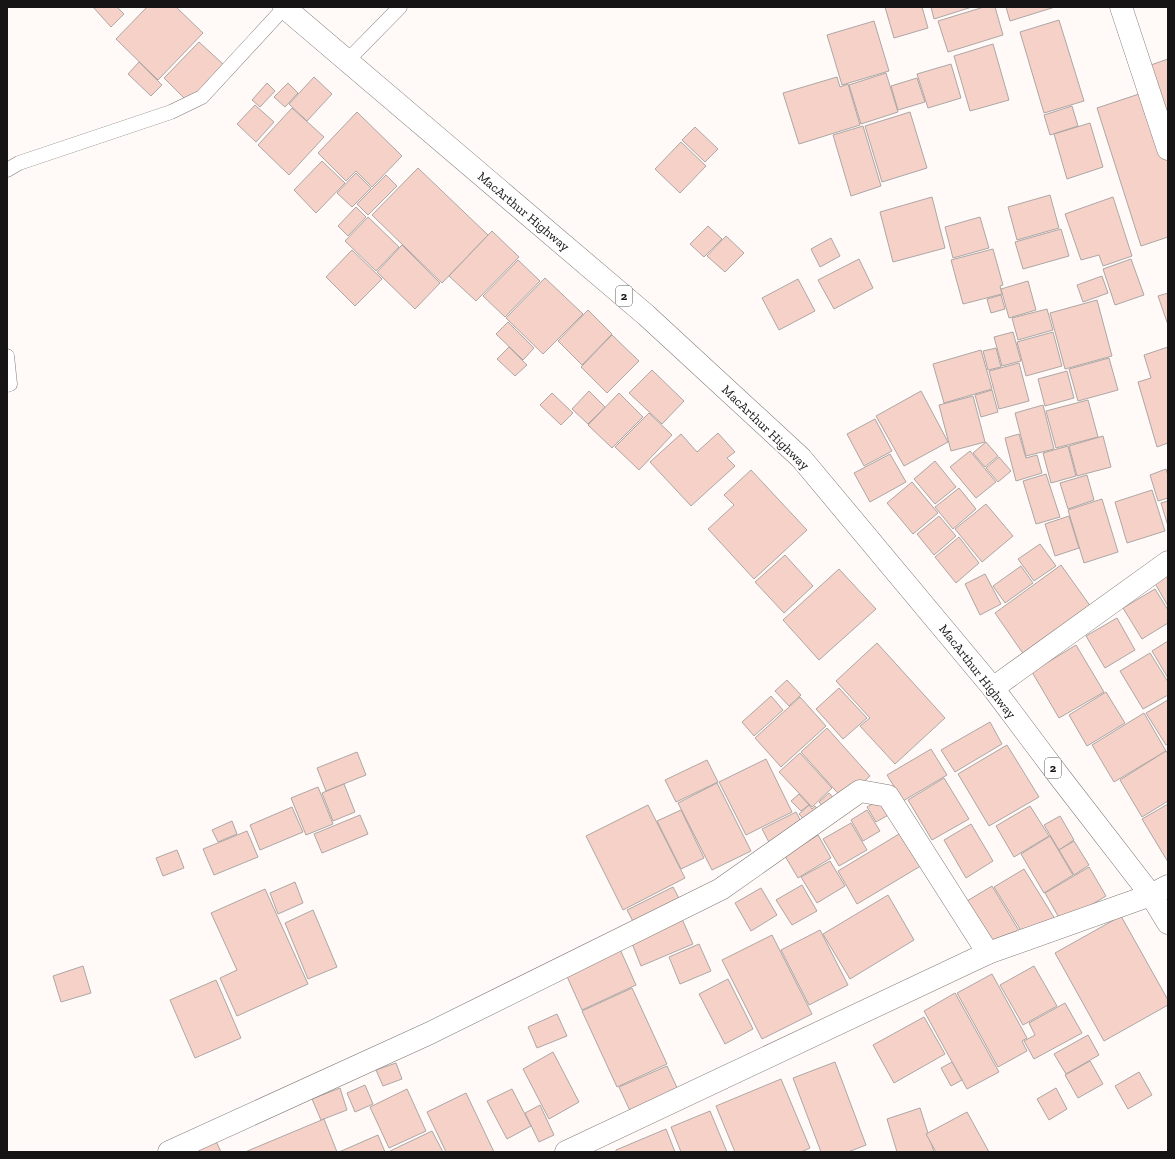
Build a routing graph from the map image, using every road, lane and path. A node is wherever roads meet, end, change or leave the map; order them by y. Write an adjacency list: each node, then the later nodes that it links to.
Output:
1 (284, 7): 4 (main road, MacArthur Highway / 2); 6 (lane)
2 (400, 7): 4 (lane)
3 (1121, 7): 5 (main road)
4 (347, 61): 10 (main road, MacArthur Highway / 2)
5 (1168, 150)
6 (7, 170)
7 (7, 356): 8 (lane)
8 (7, 384)
9 (1168, 562): 10 (main road)
10 (993, 688): 11 (main road, MacArthur Highway / 2)
11 (1159, 891): 12 (main road, MacArthur Highway / 2); 13 (main road)
12 (1168, 923)
13 (988, 953): 14 (main road); 15 (main road)
14 (169, 1152)
15 (566, 1152)

